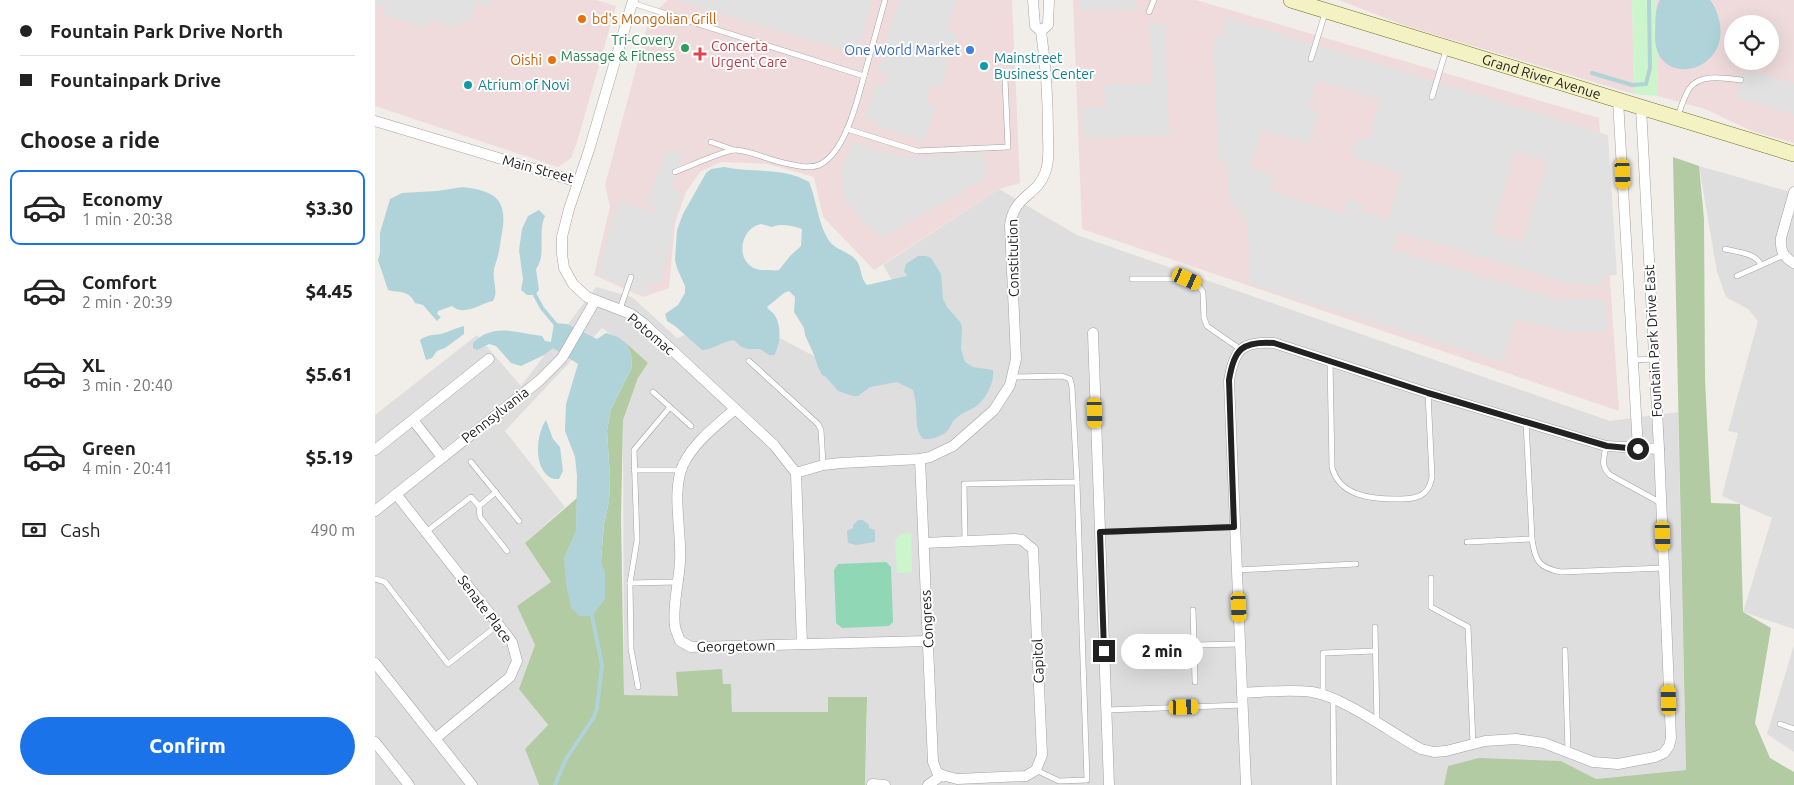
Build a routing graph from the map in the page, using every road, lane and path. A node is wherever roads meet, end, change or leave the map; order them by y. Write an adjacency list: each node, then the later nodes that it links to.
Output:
1 (885, 0): 12 (lane)
2 (1033, 0): 9 (street, Constitution)
3 (1049, 0): 9 (street, Constitution)
4 (1154, 0): 8 (lane)
5 (1291, 0): 7 (main road, Grand River Avenue)
6 (633, 1): 12 (lane); 25 (street, Main Street)
7 (1326, 10): 10 (main road, Grand River Avenue); 11 (lane)
8 (1149, 12)
9 (1041, 31): 43 (street, Constitution)
10 (1447, 48): 15 (lane); 16 (main road, Grand River Avenue)
11 (1311, 60)
12 (864, 76): 20 (lane)
13 (1005, 79): 20 (lane)
14 (1741, 80): 18 (lane)
15 (1431, 96)
16 (1619, 100): 17 (main road, Grand River Avenue); 40 (street, Fountain Park Drive East)
17 (1641, 107): 18 (main road, Grand River Avenue); 38 (street, Fountain Park Drive East)
18 (1677, 118): 23 (main road, Grand River Avenue)
19 (375, 121): 25 (street, Main Street)
20 (847, 129): 22 (lane)
21 (711, 142): 22 (lane)
22 (734, 150): 24 (lane)
23 (1794, 154)
24 (675, 172)
25 (578, 182): 34 (street, Potomac)
26 (1794, 192): 28 (street)
27 (1725, 249): 30 (lane)
28 (1784, 256): 29 (street); 30 (lane)
29 (1794, 263)
30 (1761, 265): 31 (lane)
31 (1737, 276)
32 (631, 277): 35 (lane)
33 (1132, 279): 37 (lane)
34 (595, 301): 35 (street, Potomac); 55 (street, Pennsylvania)
35 (619, 309): 47 (street, Potomac)
36 (1093, 333): 71 (street)
37 (1241, 348): 42 (street); 69 (street)
38 (1654, 359): 40 (lane); 53 (street, Fountain Park Drive East)
39 (489, 360): 48 (street)
40 (1633, 360): 52 (street, Fountain Park Drive East)
41 (749, 361): 58 (lane)
42 (1330, 361): 45 (street); 45 (lane)
43 (1013, 377): 56 (street); 62 (lane)
44 (653, 392): 46 (lane)
45 (1428, 393): 49 (street)
46 (670, 407): 50 (lane); 59 (lane)
47 (735, 409): 60 (street, Georgetown); 61 (street, Potomac)
48 (413, 420): 54 (street); 55 (street)
49 (1525, 422): 51 (street); 72 (lane)
50 (691, 426)
51 (1607, 446): 52 (street); 65 (lane)
52 (1638, 449): 53 (street)
53 (1659, 449): 65 (street, Fountain Park Drive East)
54 (375, 450)
55 (442, 457): 64 (street, Pennsylvania)
56 (920, 459): 58 (street); 75 (street, Congress)
57 (471, 462): 63 (lane)
58 (823, 465): 61 (street)
59 (634, 470): 60 (lane); 83 (lane)
60 (681, 470): 82 (street, Georgetown)
61 (796, 473): 88 (street)
62 (1077, 482): 73 (lane); 107 (lane)
63 (495, 492): 66 (lane); 68 (lane)
64 (396, 494): 67 (street, Pennsylvania); 70 (street, Senate Place)
65 (1661, 504): 78 (street, Fountain Park Drive East)
66 (479, 506): 70 (lane); 76 (lane)
67 (375, 511)
68 (519, 521)
69 (1234, 527): 71 (lane); 79 (street)
70 (426, 532): 85 (street, Senate Place)
71 (1100, 532): 99 (street)
72 (1532, 539): 74 (lane); 78 (lane)
73 (965, 541): 75 (street, Capitol); 107 (street, Capitol)
74 (1467, 542)
75 (924, 543): 87 (street, Congress)
76 (507, 551)
77 (1356, 564): 79 (lane)
78 (1664, 568): 106 (street, Fountain Park Drive East)
79 (1237, 570): 89 (street)
80 (1431, 578): 105 (lane)
81 (375, 579): 85 (lane)
82 (677, 582): 83 (lane); 88 (street, Georgetown)
83 (630, 583): 95 (lane)
84 (1193, 610): 90 (lane)
85 (499, 625): 103 (street, Senate Place)
86 (1375, 627): 92 (lane)
87 (928, 640): 88 (street, Georgetown); 108 (street, Congress)
88 (802, 644)
89 (1240, 644): 90 (lane); 96 (street)
90 (1194, 645): 94 (lane)
91 (1565, 650): 106 (lane)
92 (1375, 651): 97 (lane); 100 (lane)
93 (375, 663): 103 (street)
94 (1195, 682)
95 (639, 686)
96 (1242, 693): 97 (street); 98 (street)
97 (1328, 697): 100 (street); 116 (lane)
98 (1243, 705): 99 (lane); 115 (street)
99 (1106, 710): 114 (street)
100 (1377, 723): 105 (street)
101 (1780, 724): 102 (lane)
102 (1794, 729)
103 (436, 738): 111 (street)
104 (375, 742): 110 (street)
105 (1473, 744): 106 (street)
106 (1568, 752)
107 (1037, 770): 108 (street)
108 (942, 775): 113 (street)
109 (872, 784): 112 (street)
110 (409, 785)
111 (472, 785)
112 (885, 785)
113 (927, 785)
114 (1109, 785)
115 (1246, 785)
116 (1334, 785)

